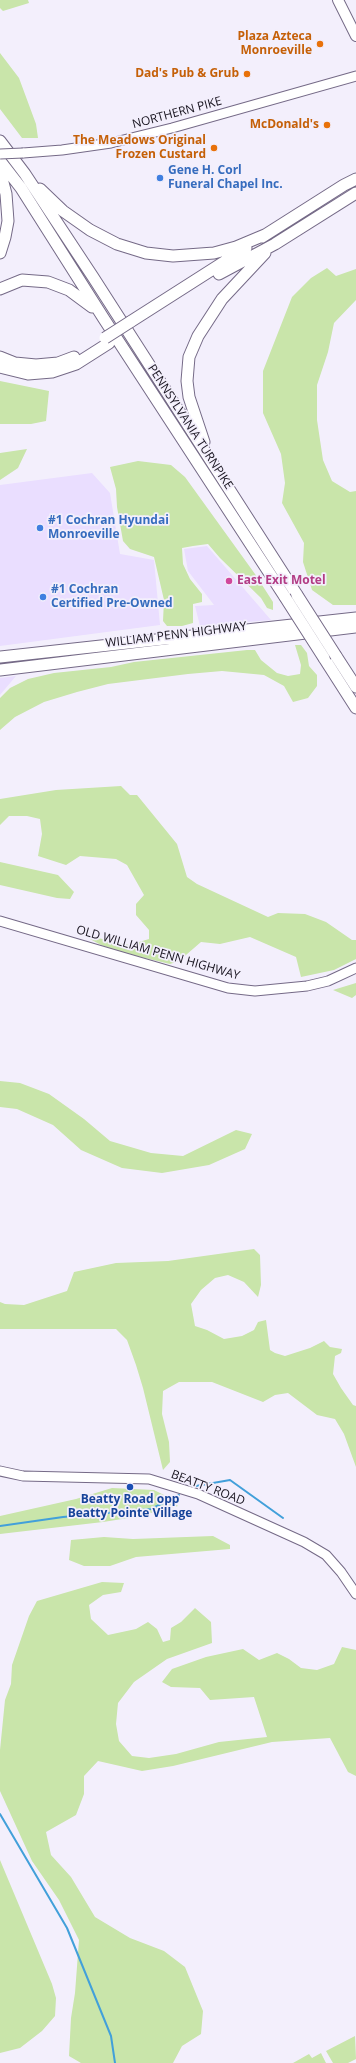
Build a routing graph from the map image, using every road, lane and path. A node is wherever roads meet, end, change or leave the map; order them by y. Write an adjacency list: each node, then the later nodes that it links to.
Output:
1 (338, 0): 2 (main road)
2 (356, 36)
3 (356, 76): 5 (main road, NORTHERN PIKE, bridge)
4 (0, 141): 8 (highway, PENNSYLVANIA TURNPIKE)
5 (0, 154)
6 (0, 162): 15 (highway, PENNSYLVANIA TURNPIKE)
7 (0, 171): 13 (highway)
8 (24, 174): 11 (highway); 20 (highway, PENNSYLVANIA TURNPIKE)
9 (356, 179): 11 (highway)
10 (356, 193): 12 (highway)
11 (267, 234): 16 (highway)
12 (275, 244): 16 (highway); 20 (highway)
13 (0, 253)
14 (0, 289): 15 (highway)
15 (104, 319): 26 (highway, PENNSYLVANIA TURNPIKE, bridge)
16 (132, 325): 17 (highway)
17 (107, 341): 18 (highway); 19 (highway)
18 (0, 357)
19 (0, 367)
20 (212, 464): 25 (highway, PENNSYLVANIA TURNPIKE, bridge)
21 (356, 618): 23 (highway, WILLIAM PENN HIGHWAY)
22 (356, 627): 24 (highway, WILLIAM PENN HIGHWAY)
23 (0, 657)
24 (0, 670)
25 (356, 687)
26 (356, 708)
27 (0, 921): 28 (main road, OLD WILLIAM PENN HIGHWAY)
28 (356, 968)
29 (0, 1471): 30 (main road, BEATTY ROAD)
30 (356, 1594)

